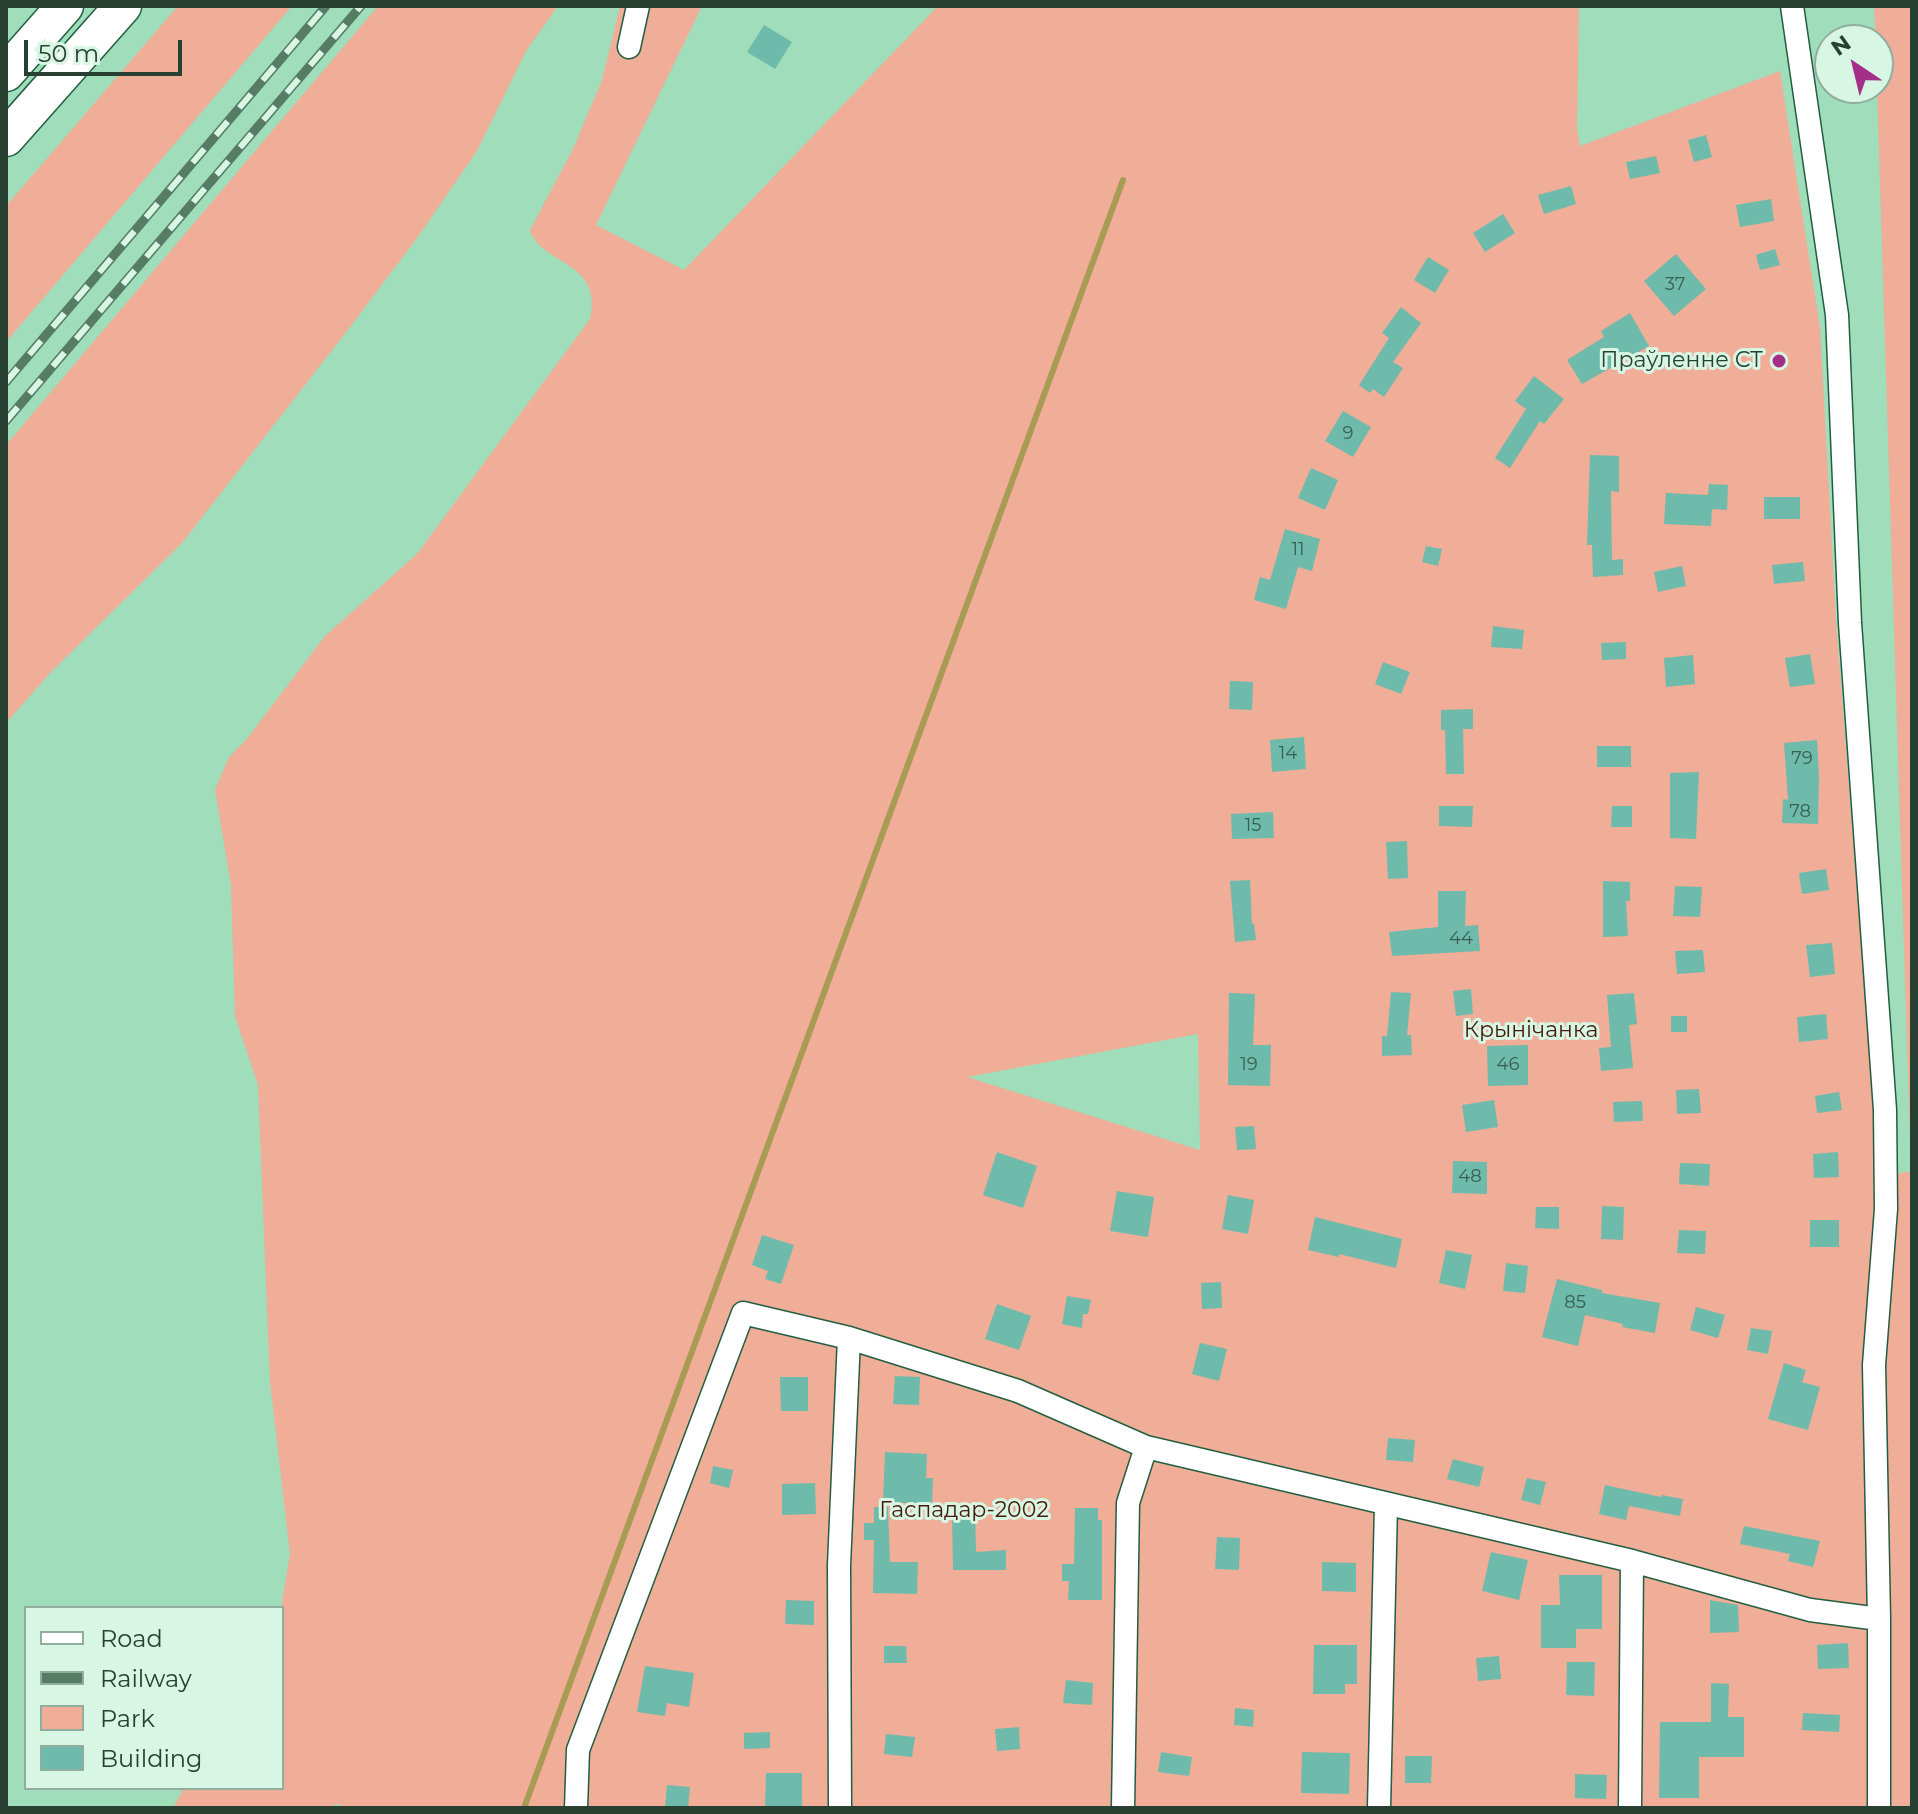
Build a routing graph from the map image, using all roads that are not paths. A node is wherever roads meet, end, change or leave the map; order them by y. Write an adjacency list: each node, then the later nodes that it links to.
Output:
1 (65, 6): 6 (highway)
2 (123, 6): 7 (highway)
3 (638, 6): 5 (street)
4 (1792, 6): 12 (street)
5 (629, 47)
6 (6, 73)
7 (6, 138)
8 (849, 1338): 9 (street); 13 (street); 14 (street)
9 (1146, 1447): 10 (street); 15 (street)
10 (1386, 1505): 11 (street); 16 (street)
11 (1632, 1561): 12 (street); 17 (street)
12 (1879, 1619): 18 (street)
13 (576, 1808)
14 (840, 1808)
15 (1123, 1808)
16 (1379, 1808)
17 (1630, 1808)
18 (1879, 1808)

